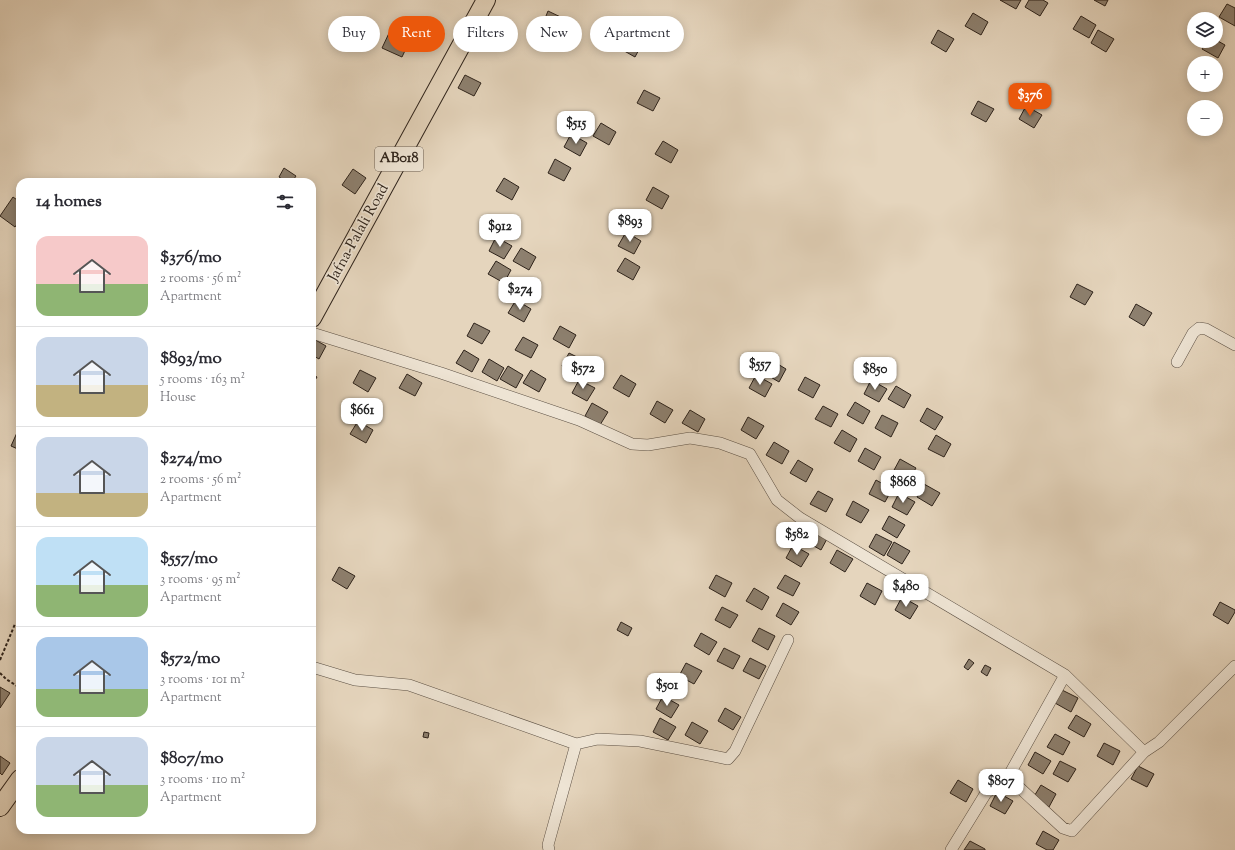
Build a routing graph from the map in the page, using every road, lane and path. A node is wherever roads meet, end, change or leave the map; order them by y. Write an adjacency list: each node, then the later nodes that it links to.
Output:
1 (486, 0): 2 (main road, Jafna-Palali Road / AB018)
2 (316, 311)
3 (316, 334): 12 (street)
4 (1235, 345): 5 (street)
5 (1177, 362)
6 (15, 624): 8 (path)
7 (788, 640): 14 (street)
8 (0, 660)
9 (1235, 666): 15 (street)
10 (316, 669): 14 (street)
11 (0, 673): 13 (path)
12 (1065, 676): 15 (street); 16 (street)
13 (16, 685)
14 (576, 744): 19 (street)
15 (1144, 752): 16 (street)
16 (1008, 777): 20 (street)
17 (16, 785): 18 (main road)
18 (0, 807)
19 (549, 850)
20 (951, 850)

